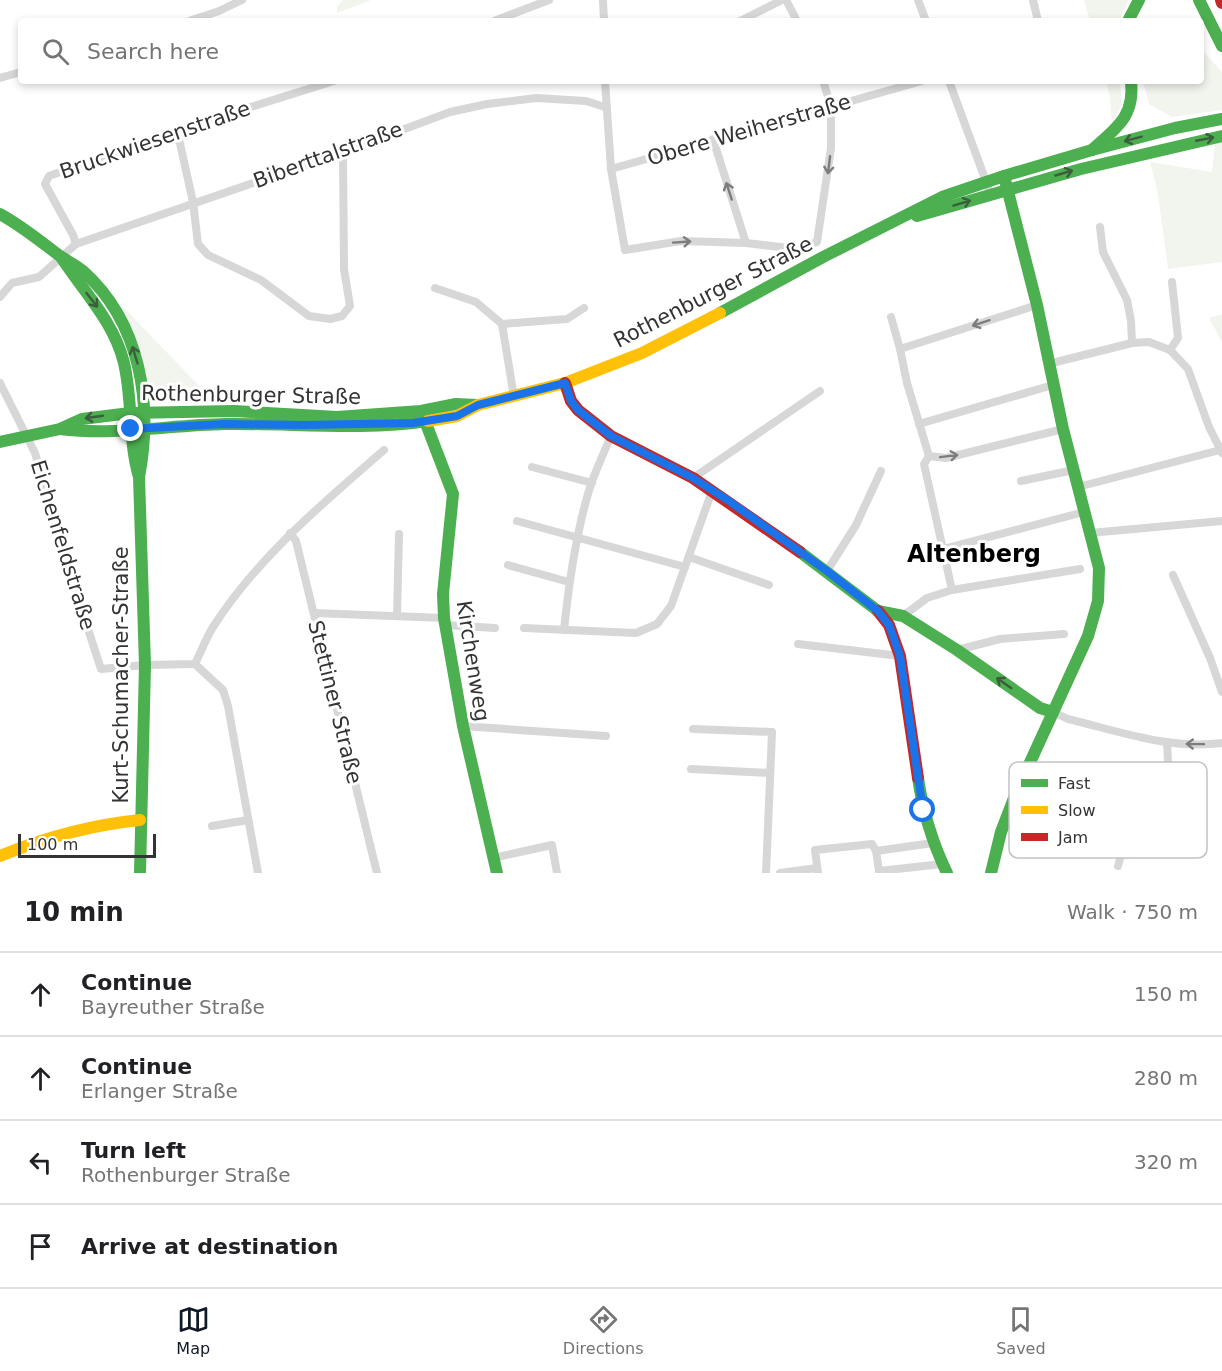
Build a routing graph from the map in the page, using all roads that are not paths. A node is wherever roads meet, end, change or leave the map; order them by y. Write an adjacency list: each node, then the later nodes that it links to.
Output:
1 (223, 0): 10 (street)
2 (242, 0): 10 (street)
3 (549, 0): 12 (street)
4 (603, 0): 13 (street)
5 (784, 0): 14 (street); 15 (street)
6 (918, 0): 16 (street)
7 (1033, 0): 17 (street)
8 (1199, 0): 19 (street)
9 (1139, 1): 18 (street)
10 (219, 11): 11 (street)
11 (198, 18)
12 (502, 18)
13 (604, 18)
14 (746, 18)
15 (795, 18)
16 (925, 18)
17 (1037, 18)
18 (1130, 18)
19 (1222, 46)
20 (18, 73): 21 (street)
21 (0, 78)
22 (324, 84): 31 (street, Bruckwiesenstraße)
23 (605, 84): 29 (street)
24 (825, 84): 28 (street)
25 (911, 84): 28 (street, Obere Weiherstraße)
26 (950, 84): 38 (street)
27 (1131, 84): 34 (street)
28 (831, 106): 33 (street, Obere Weiherstraße); 45 (street, one-way to 45)
29 (605, 107): 35 (street, Biberttalstraße); 36 (street)
30 (1222, 119): 34 (street, Rothenburger Straße, one-way to 34)
31 (177, 130): 41 (street); 46 (street, Bruckwiesenstraße)
32 (1222, 136): 39 (street, Rothenburger Straße, one-way to 32)
33 (713, 140): 36 (street, Obere Weiherstraße); 45 (street, one-way to 33)
34 (1092, 150): 37 (street, Rothenburger Straße)
35 (343, 152): 41 (street, Biberttalstraße); 41 (street)
36 (611, 169): 45 (street, one-way to 45)
37 (1004, 176): 38 (street, Rothenburger Straße); 39 (street)
38 (987, 182): 40 (street); 43 (street, Rothenburger Straße)
39 (1008, 190): 40 (street, Rothenburger Straße); 51 (street)
40 (991, 195): 43 (street, Rothenburger Straße, one-way to 40)
41 (193, 202): 46 (street, Biberttalstraße)
42 (0, 214): 47 (street)
43 (893, 222): 60 (street, Rothenburger Straße)
44 (1100, 226): 55 (street)
45 (746, 243)
46 (76, 244): 47 (street, Biberttalstraße)
47 (61, 257): 50 (street); 65 (street, Kurt-Schumacher-Straße, one-way to 65); 66 (street, Kurt-Schumacher-Straße, one-way to 47)
48 (1172, 282): 57 (street)
49 (435, 288): 54 (street)
50 (0, 297)
51 (1037, 305): 56 (street, one-way to 56); 58 (street)
52 (584, 308): 54 (street)
53 (891, 317): 56 (street)
54 (502, 324): 63 (street)
55 (1132, 343): 57 (street); 58 (street)
56 (900, 349): 68 (street)
57 (1170, 350): 77 (street)
58 (1048, 364): 61 (street)
59 (0, 383): 73 (street, Eichenfeldstraße)
60 (565, 383): 63 (street, Rothenburger Straße); 74 (street)
61 (1053, 385): 68 (street); 72 (street)
62 (820, 391): 83 (street)
63 (514, 397): 64 (street, Rothenburger Straße)
64 (478, 405): 66 (street, Rothenburger Straße); 67 (street, Rothenburger Straße)
65 (130, 413): 66 (street, Rothenburger Straße); 70 (street, Rothenburger Straße, one-way to 70); 71 (street, Kurt-Schumacher-Straße)
66 (144, 413): 69 (street, Kurt-Schumacher-Straße)
67 (424, 421): 69 (street, Rothenburger Straße); 109 (street, Kirchenweg)
68 (919, 424): 78 (street)
69 (144, 428): 71 (street, Rothenburger Straße); 82 (street, Kurt-Schumacher-Straße)
70 (60, 429): 71 (street, Rothenburger Straße); 73 (street, Rothenburger Straße)
71 (131, 429): 82 (street, Kurt-Schumacher-Straße)
72 (1064, 429): 78 (street, one-way to 72); 80 (street)
73 (27, 435): 75 (street, Rothenburger Straße); 118 (street, Eichenfeldstraße)
74 (611, 436): 83 (street); 85 (street)
75 (0, 442)
76 (384, 450): 91 (street)
77 (1221, 451): 86 (street)
78 (929, 456): 95 (street)
79 (532, 467): 85 (street)
80 (1074, 470): 84 (street); 86 (street)
81 (881, 471): 100 (street)
82 (139, 477): 118 (street, Kurt-Schumacher-Straße)
83 (693, 478): 87 (street)
84 (1022, 482)
85 (592, 483): 94 (street)
86 (1078, 487): 88 (street)
87 (712, 491): 96 (street); 100 (street)
88 (1084, 512): 92 (street); 95 (street)
89 (517, 521): 94 (street)
90 (1222, 521): 92 (street)
91 (290, 533): 106 (street, Stettiner Straße); 117 (street)
92 (1090, 533): 120 (street)
93 (399, 534): 107 (street)
94 (578, 537): 98 (street); 102 (street)
95 (943, 549): 104 (street)
96 (689, 557): 98 (street); 103 (street)
97 (508, 565): 102 (street)
98 (685, 567): 112 (street)
99 (1080, 569): 104 (street)
100 (827, 571): 105 (street)
101 (1173, 575): 119 (street)
102 (569, 582): 112 (street)
103 (769, 585)
104 (952, 590): 108 (street)
105 (878, 611): 108 (street); 116 (street)
106 (314, 613): 107 (street); 145 (street, Stettiner Straße)
107 (397, 616): 109 (street)
108 (903, 616): 115 (street)
109 (444, 621): 110 (street); 121 (street, Kirchenweg)
110 (495, 628)
111 (524, 628): 112 (street)
112 (564, 630)
113 (1064, 634): 115 (street)
114 (798, 644): 116 (street)
115 (957, 650): 120 (street, one-way to 115)
116 (900, 656): 134 (street)
117 (195, 664): 118 (street); 132 (street)
118 (145, 665): 131 (street, Kurt-Schumacher-Straße)
119 (1222, 692)
120 (1053, 712): 125 (street); 126 (street)
121 (462, 726): 123 (street); 137 (street, Kirchenweg)
122 (693, 729): 129 (street)
123 (606, 736)
124 (1222, 742): 125 (street, one-way to 125)
125 (1167, 743): 127 (street)
126 (1029, 762)
127 (1168, 762)
128 (691, 769): 129 (street)
129 (770, 773): 148 (street)
130 (1009, 812): 150 (street)
131 (140, 820): 136 (street); 143 (street, Kurt-Schumacher-Straße)
132 (248, 820): 133 (street); 144 (street)
133 (212, 826)
134 (933, 843): 135 (street); 140 (street)
135 (876, 850): 141 (street); 142 (street)
136 (0, 856)
137 (493, 858): 146 (street, Kirchenweg); 147 (street)
138 (1120, 858): 139 (street)
139 (1118, 866)
140 (944, 868): 142 (street)
141 (818, 870): 149 (street)
142 (879, 872)
143 (140, 873)
144 (258, 873)
145 (377, 873)
146 (497, 873)
147 (557, 873)
148 (766, 873)
149 (780, 873)
150 (992, 873)

